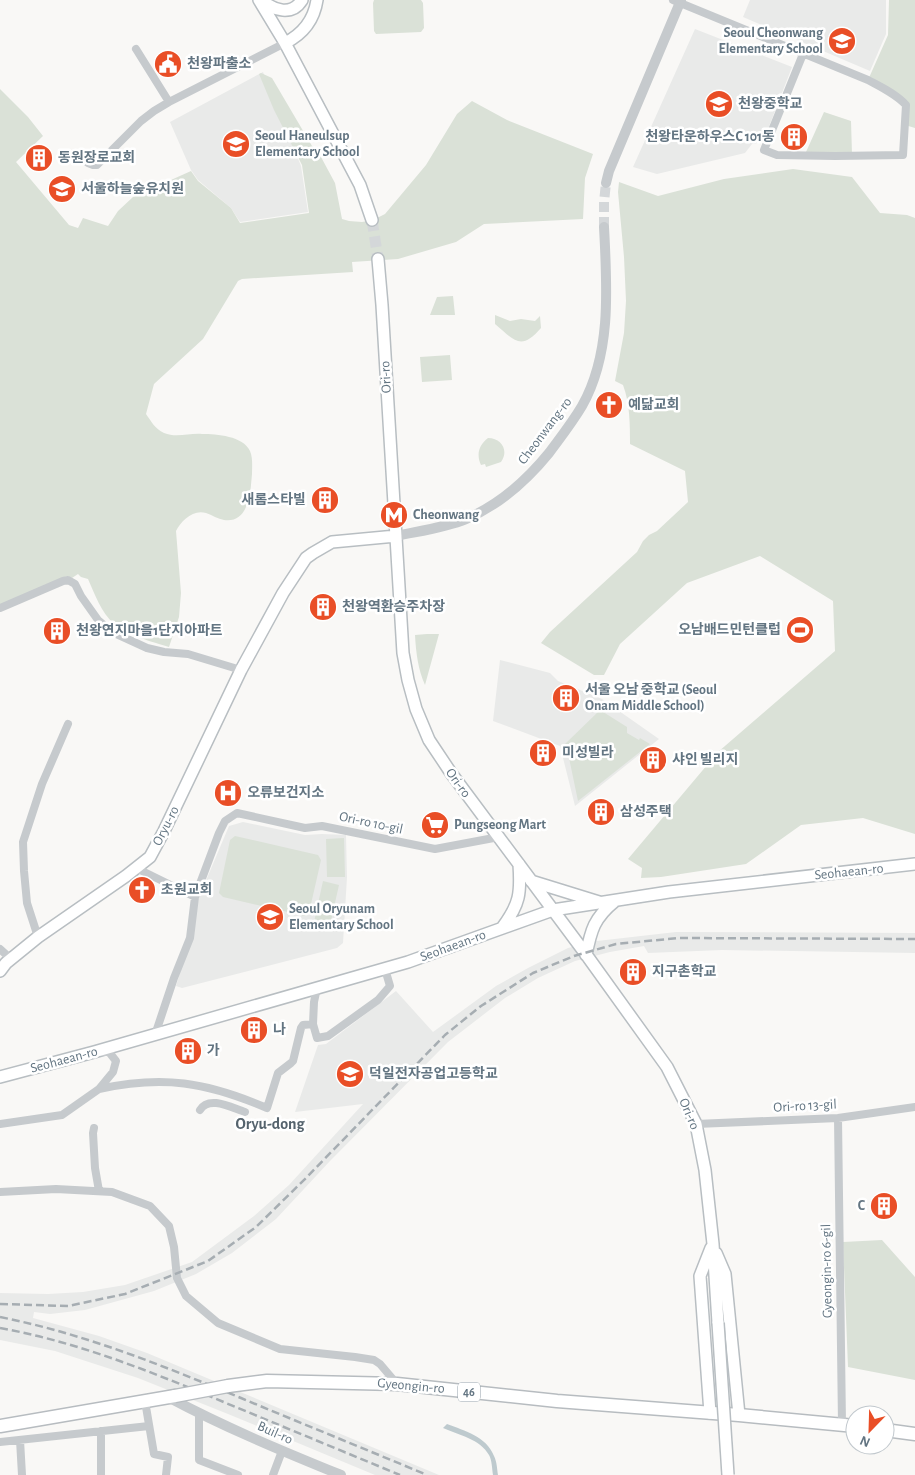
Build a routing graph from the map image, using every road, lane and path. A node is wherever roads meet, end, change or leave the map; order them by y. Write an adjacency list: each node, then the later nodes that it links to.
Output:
1 (260, 0): 2 (main road); 5 (main road)
2 (302, 0)
3 (316, 0): 5 (main road)
4 (678, 1): 7 (street); 10 (street)
5 (285, 43): 8 (street); 11 (main road)
6 (136, 49): 8 (street)
7 (803, 54): 7 (street)
8 (169, 102): 9 (street)
9 (88, 163)
10 (606, 183)
11 (372, 220)
12 (604, 227): 14 (street, Cheonwang-ro)
13 (378, 260): 14 (main road, Ori-ro)
14 (396, 536): 16 (main road, Oryu-ro); 18 (main road, Ori-ro)
15 (0, 608): 16 (street)
16 (242, 670): 21 (main road, Oryu-ro)
17 (68, 724): 28 (street)
18 (499, 837): 19 (main road, Ori-ro); 23 (street, Ori-ro 10-gil)
19 (519, 864): 22 (main road, Ori-ro); 27 (main road)
20 (915, 864): 24 (main road, Seohaean-ro)
21 (136, 868): 23 (street); 28 (main road, Oryu-ro)
22 (531, 881): 25 (main road); 26 (main road, Ori-ro)
23 (195, 897): 36 (street)
24 (616, 901): 25 (main road, Seohaean-ro); 30 (main road)
25 (602, 903): 26 (main road, Seohaean-ro)
26 (553, 910): 27 (main road, Seohaean-ro); 30 (main road, Ori-ro)
27 (502, 928): 32 (main road, Seohaean-ro)
28 (38, 937): 31 (main road, Oryu-ro)
29 (0, 949): 31 (street)
30 (586, 955): 45 (main road, Ori-ro)
31 (11, 959): 33 (main road, Oryu-ro)
32 (385, 969): 34 (main road, Seohaean-ro); 35 (street)
33 (0, 971)
34 (317, 988): 35 (street); 36 (main road, Seohaean-ro)
35 (313, 1024): 39 (street)
36 (155, 1035): 37 (main road, Seohaean-ro)
37 (94, 1052): 38 (main road, Seohaean-ro); 39 (street)
38 (0, 1077)
39 (98, 1089): 44 (street)
40 (915, 1107): 43 (street, Ori-ro 13-gil)
41 (200, 1110): 42 (street)
42 (245, 1112)
43 (838, 1118): 45 (street, Ori-ro 13-gil); 53 (street, Gyeongin-ro 6-gil)
44 (0, 1124)
45 (696, 1124): 49 (main road, Ori-ro)
46 (94, 1128): 47 (street)
47 (99, 1191): 48 (street); 50 (street)
48 (0, 1192)
49 (713, 1244): 54 (main road, Ori-ro); 56 (main road, Ori-ro); 72 (main road, Ori-ro, bridge)
50 (397, 1384): 51 (main road, Gyeongin-ro / 46, bridge); 54 (main road, Gyeongin-ro / 46)
51 (172, 1396): 52 (main road, Gyeongin-ro / 46); 55 (street, Buil-ro)
52 (145, 1401): 58 (main road, Gyeongin-ro / 46); 59 (street)
53 (848, 1405)
54 (710, 1413): 56 (main road, Gyeongin-ro / 46)
55 (199, 1414): 65 (street, Buil-ro); 69 (street)
56 (739, 1415): 57 (main road, Gyeongin-ro / 46)
57 (845, 1425)
58 (0, 1426)
59 (149, 1426): 60 (street); 68 (street)
60 (101, 1431): 63 (street); 67 (street)
61 (895, 1431): 62 (main road)
62 (915, 1434)
63 (20, 1440): 64 (street); 66 (street)
64 (0, 1442)
65 (282, 1451): 70 (street); 71 (street, Buil-ro)
66 (22, 1475)
67 (101, 1475)
68 (166, 1475)
69 (238, 1475)
70 (273, 1475)
71 (341, 1475)
72 (728, 1475)

